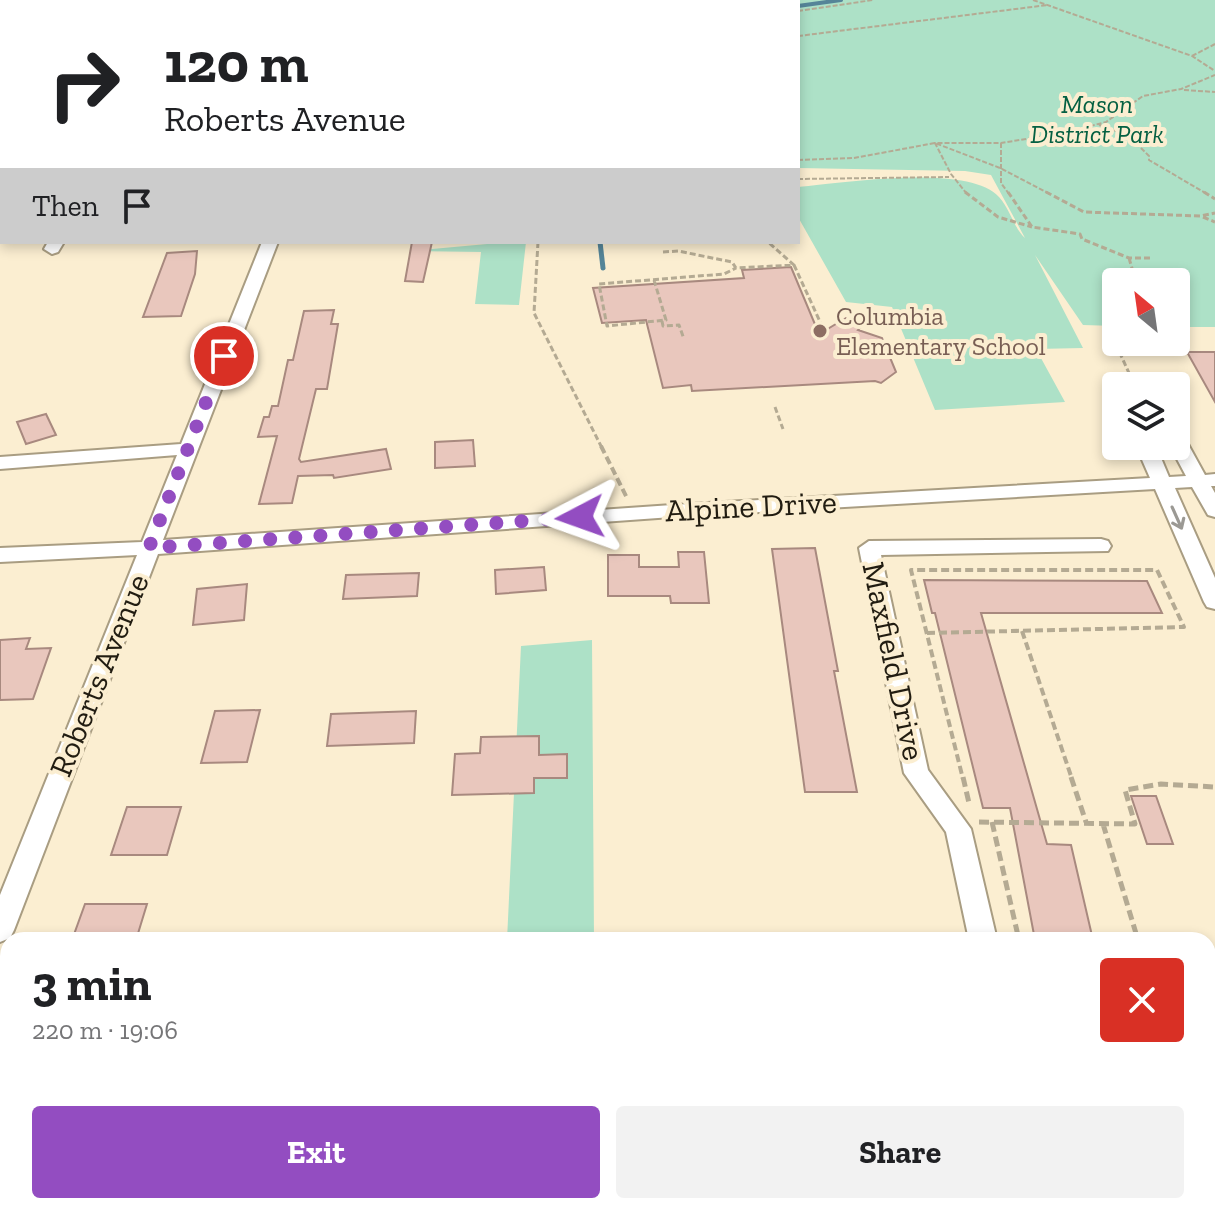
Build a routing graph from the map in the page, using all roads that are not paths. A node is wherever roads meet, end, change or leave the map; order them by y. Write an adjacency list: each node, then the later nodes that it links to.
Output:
1 (269, 244): 2 (street, Roberts Avenue)
2 (186, 449): 5 (street); 10 (street, Roberts Avenue)
3 (1190, 458): 6 (street)
4 (1152, 460): 7 (street)
5 (0, 463)
6 (1207, 480): 7 (street, Alpine Drive); 8 (street)
7 (1160, 481): 10 (street, Alpine Drive); 12 (street, one-way to 12)
8 (1215, 511)
9 (1101, 546): 14 (street, Maxfield Drive)
10 (149, 548): 11 (street, Alpine Drive); 13 (street, Roberts Avenue)
11 (0, 555)
12 (1215, 602)
13 (0, 930)
14 (981, 932)

